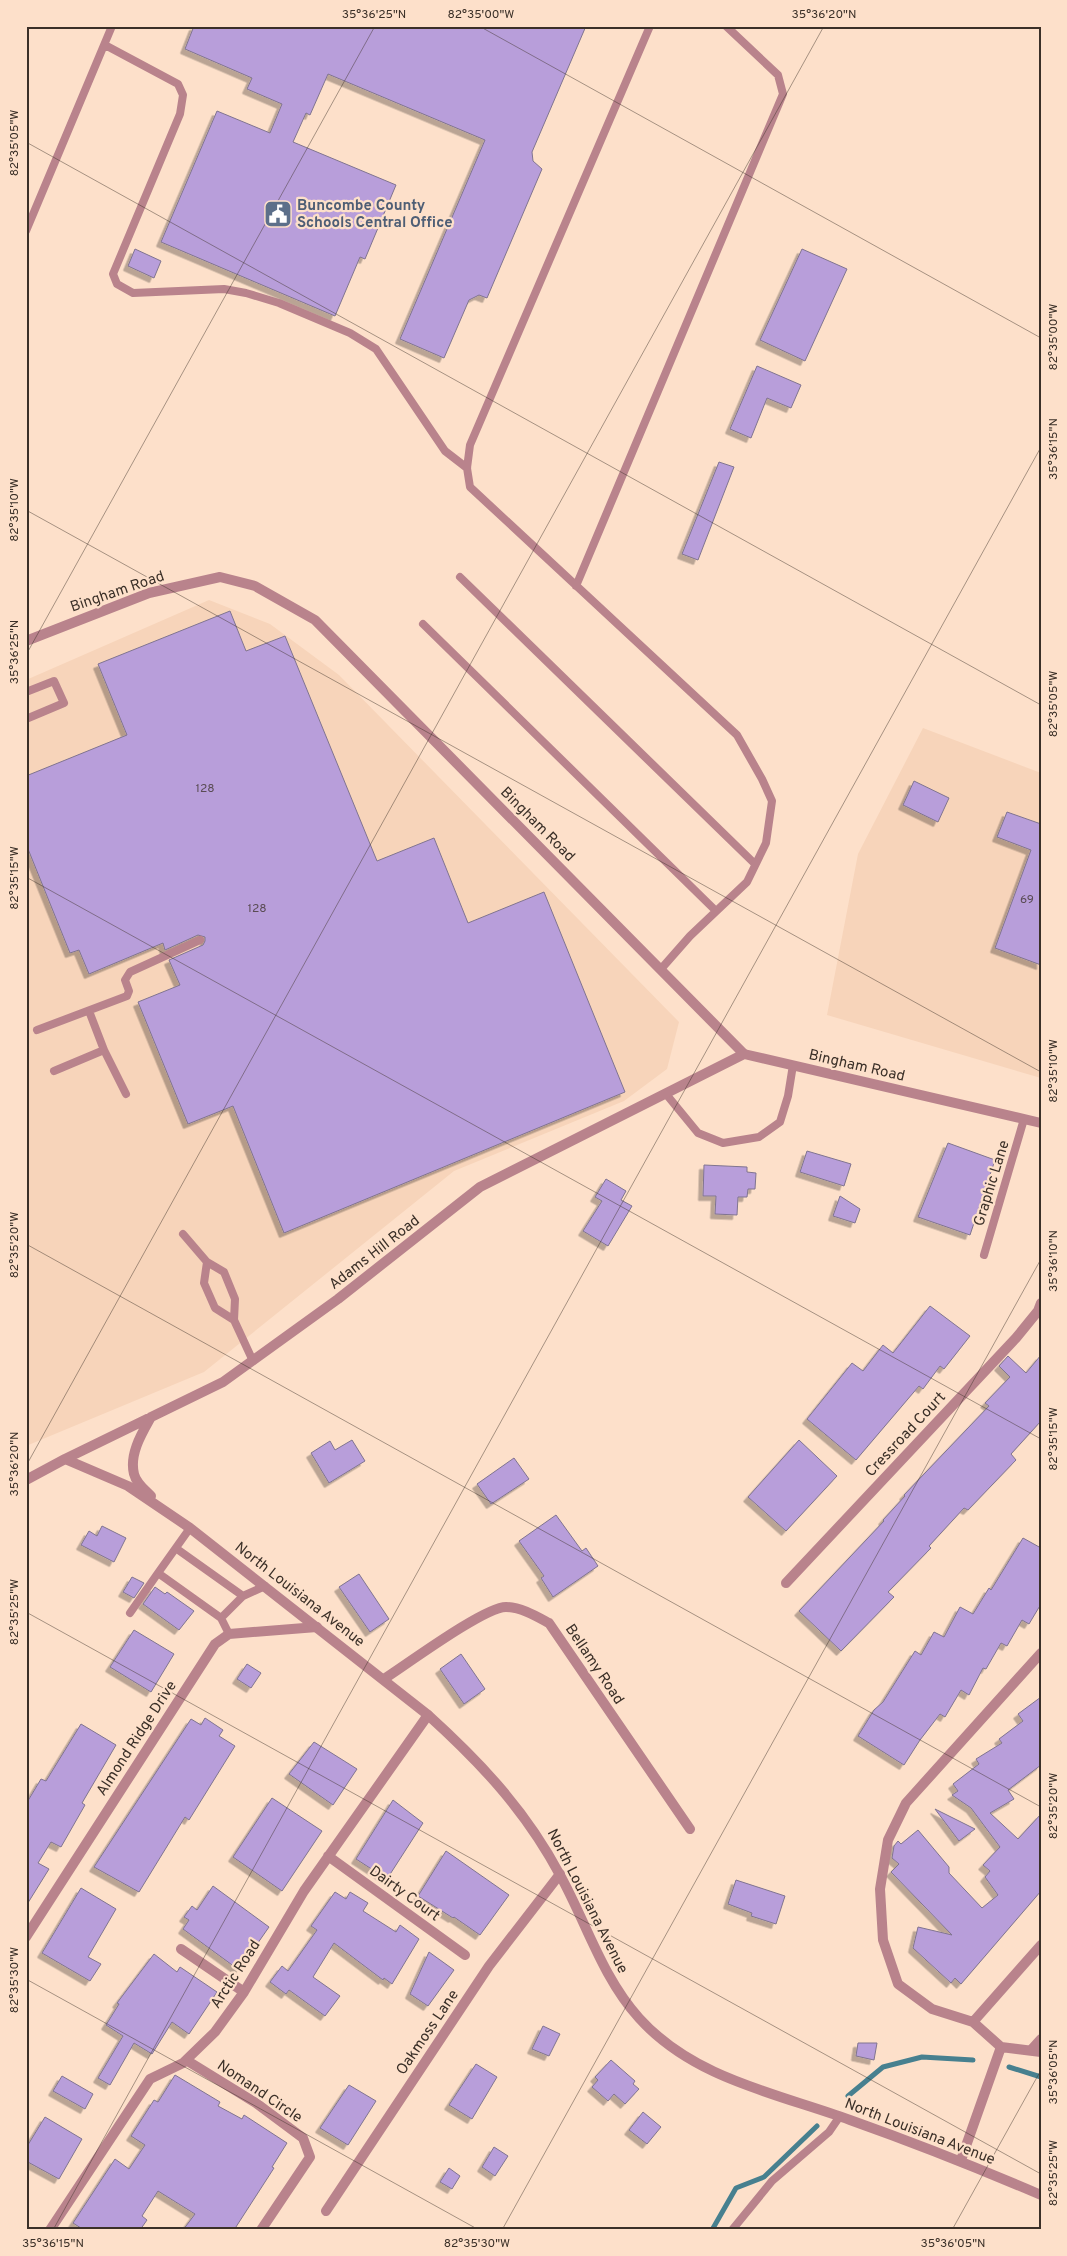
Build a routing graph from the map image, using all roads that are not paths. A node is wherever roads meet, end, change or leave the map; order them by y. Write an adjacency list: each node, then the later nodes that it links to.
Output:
1 (112, 26): 4 (lane)
2 (650, 26): 6 (lane)
3 (726, 26): 8 (lane)
4 (105, 45): 5 (lane); 6 (lane)
5 (26, 231)
6 (467, 468): 8 (lane)
7 (460, 577): 13 (lane)
8 (576, 586): 13 (lane)
9 (423, 624): 14 (lane)
10 (26, 641): 16 (street, Bingham Road)
11 (26, 692): 12 (lane)
12 (26, 720)
13 (755, 864): 14 (lane)
14 (716, 911): 16 (lane)
15 (200, 940): 17 (lane)
16 (661, 969): 20 (street, Bingham Road)
17 (89, 1012): 18 (lane); 19 (lane)
18 (37, 1030)
19 (104, 1050): 22 (lane); 23 (lane)
20 (744, 1054): 21 (street, Bingham Road); 24 (street, Adams Hill Road)
21 (793, 1066): 24 (lane); 25 (street, Bingham Road)
22 (54, 1071)
23 (126, 1094)
24 (666, 1094): 32 (street, Adams Hill Road)
25 (1024, 1119): 26 (street, Bingham Road); 28 (lane, Graphic Lane)
26 (1041, 1123)
27 (183, 1234): 29 (lane)
28 (984, 1255)
29 (207, 1262): 31 (lane); 31 (lane)
30 (1041, 1303): 40 (street, Cressroad Court)
31 (234, 1320): 32 (lane)
32 (253, 1361): 33 (street, Adams Hill Road)
33 (151, 1417): 34 (street, Adams Hill Road); 36 (street)
34 (65, 1459): 35 (street, Adams Hill Road); 36 (street, North Louisiana Avenue)
35 (26, 1480)
36 (164, 1510): 37 (street, North Louisiana Avenue)
37 (190, 1528): 38 (lane); 41 (street, North Louisiana Avenue)
38 (177, 1549): 39 (lane); 42 (lane)
39 (158, 1573): 43 (lane); 44 (lane)
40 (786, 1583)
41 (265, 1586): 42 (lane); 45 (street, North Louisiana Avenue)
42 (243, 1596): 44 (lane)
43 (130, 1613)
44 (221, 1618): 46 (lane)
45 (317, 1627): 46 (street); 48 (street, North Louisiana Avenue)
46 (229, 1634): 53 (street, Almond Ridge Drive)
47 (1041, 1653): 58 (street)
48 (384, 1679): 49 (street, North Louisiana Avenue); 50 (street, Bellamy Road)
49 (428, 1715): 51 (street, Arctic Road); 52 (street, North Louisiana Avenue)
50 (690, 1829)
51 (328, 1856): 56 (street, Dairty Court); 57 (street, Arctic Road)
52 (560, 1874): 63 (street, North Louisiana Avenue); 66 (street, Oakmoss Lane)
53 (26, 1936)
54 (1041, 1944): 58 (street)
55 (181, 1949): 57 (street)
56 (465, 1955)
57 (244, 1992): 62 (street, Arctic Road)
58 (973, 2022): 60 (street)
59 (1041, 2039): 61 (street)
60 (1001, 2047): 61 (street); 64 (street)
61 (1036, 2051)
62 (186, 2060): 67 (street, Arctic Road); 68 (street, Nomand Circle)
63 (840, 2116): 64 (street, North Louisiana Avenue); 69 (lane)
64 (962, 2160): 65 (street, North Louisiana Avenue)
65 (1041, 2196)
66 (326, 2211)
67 (50, 2230)
68 (261, 2230)
69 (732, 2230)

